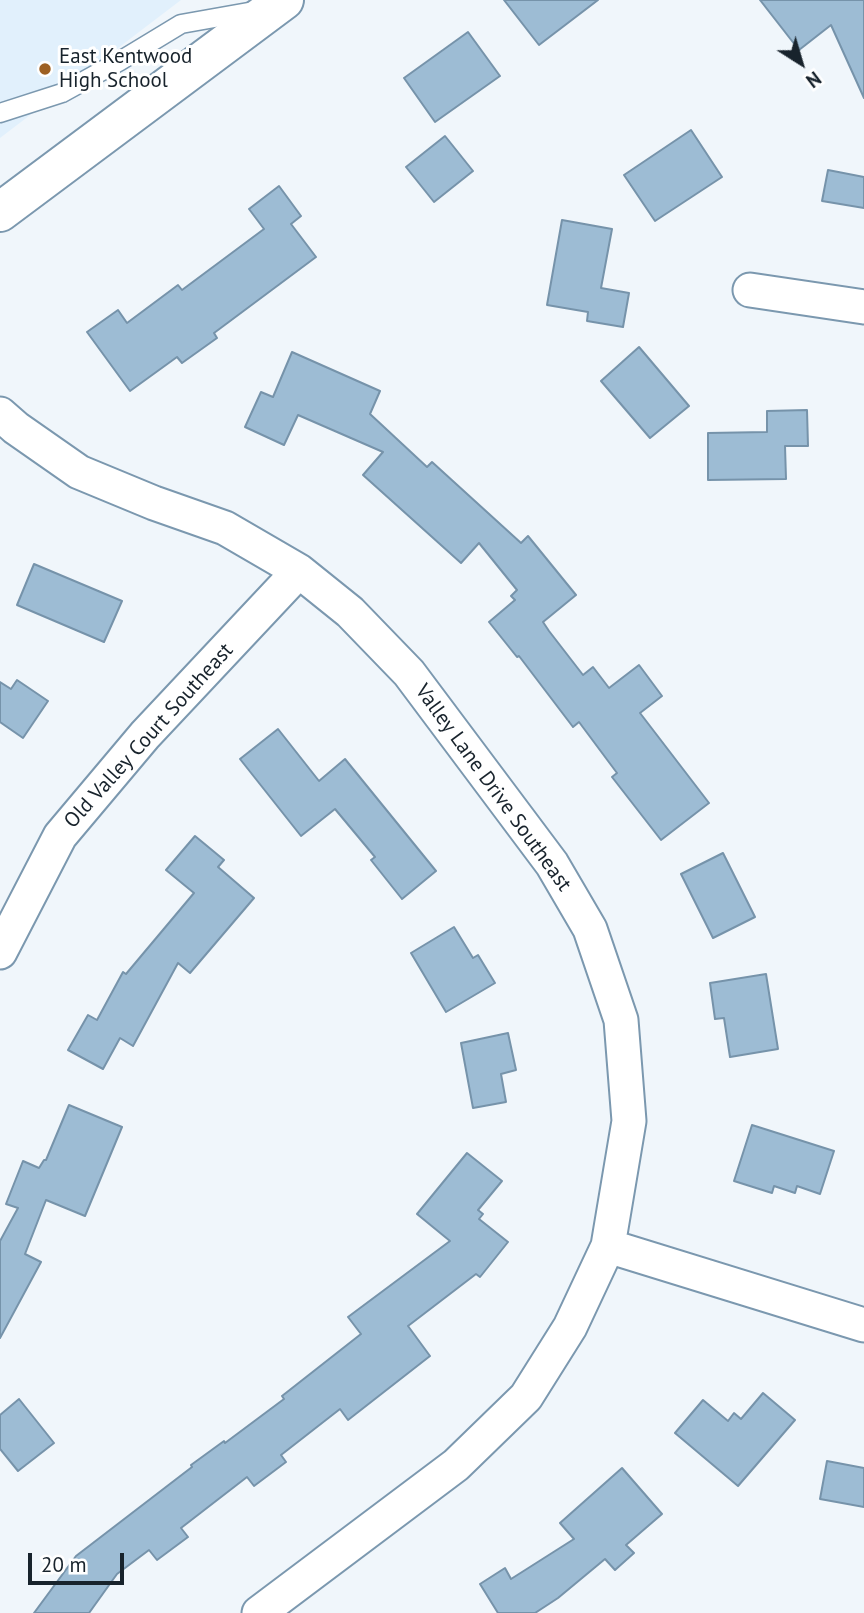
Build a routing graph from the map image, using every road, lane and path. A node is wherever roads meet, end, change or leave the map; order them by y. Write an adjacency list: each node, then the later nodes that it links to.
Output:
1 (279, 4): 2 (lane); 3 (main road)
2 (0, 113)
3 (0, 212)
4 (750, 290): 5 (street)
5 (864, 307)
6 (0, 414): 7 (street, Valley Lane Drive Southeast)
7 (299, 571): 8 (street, Old Valley Court Southeast); 9 (street, Valley Lane Drive Southeast)
8 (0, 952)
9 (608, 1246): 10 (street); 11 (street, Valley Lane Drive Southeast)
10 (864, 1325)
11 (259, 1613)

